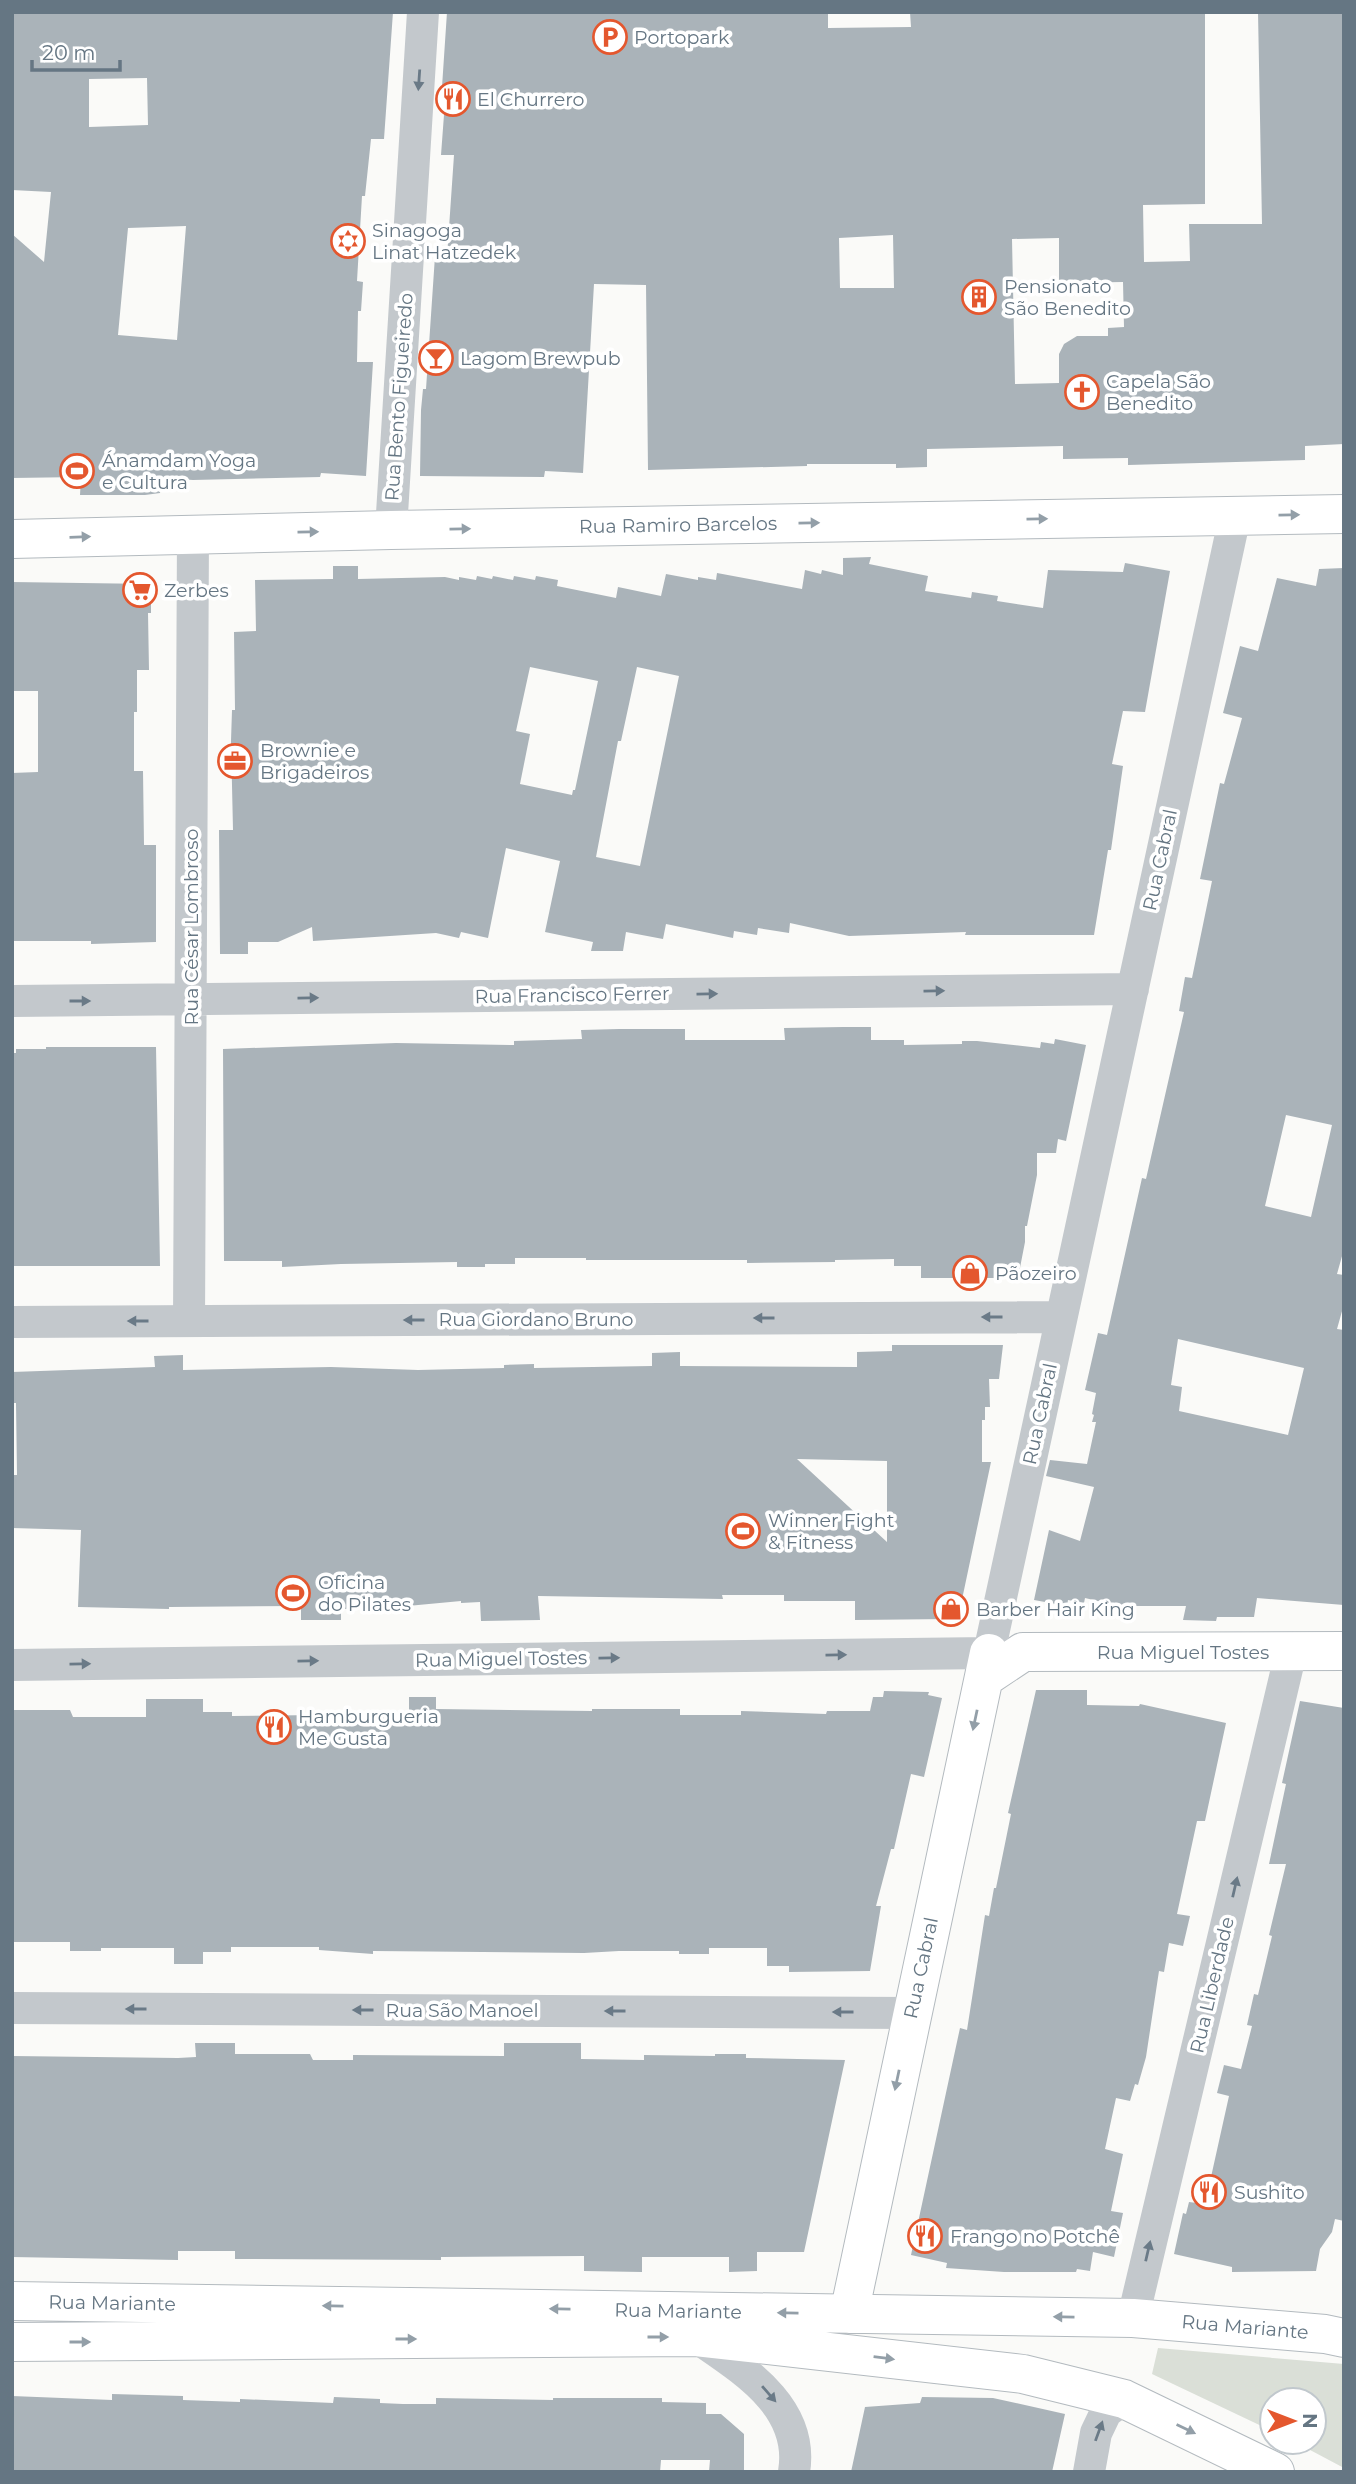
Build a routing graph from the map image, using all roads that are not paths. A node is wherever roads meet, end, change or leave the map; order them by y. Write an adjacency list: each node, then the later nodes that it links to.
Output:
1 (423, 12): 4 (street, Rua Bento Figueiredo, one-way to 4)
2 (1344, 514): 3 (main road, Rua Ramiro Barcelos, one-way to 2)
3 (1235, 516): 4 (main road, Rua Ramiro Barcelos, one-way to 3); 7 (street, Rua Cabral)
4 (391, 530): 5 (main road, Rua Ramiro Barcelos, one-way to 4)
5 (193, 534): 6 (main road, Rua Ramiro Barcelos, one-way to 5); 8 (street, Rua César Lombroso)
6 (12, 539)
7 (1133, 989): 8 (street, Rua Francisco Ferrer, one-way to 7); 10 (street, Rua Cabral)
8 (191, 1000): 9 (street, Rua Francisco Ferrer, one-way to 8); 11 (street, Rua César Lombroso)
9 (12, 1001)
10 (1060, 1317): 11 (street, Rua Giordano Bruno, one-way to 11); 15 (street, Rua Cabral)
11 (189, 1321): 12 (street, Rua Giordano Bruno, one-way to 12)
12 (12, 1322)
13 (1344, 1651): 14 (main road, Rua Miguel Tostes)
14 (1291, 1652): 15 (main road, Rua Miguel Tostes); 21 (street, Rua Liberdade, one-way to 14)
15 (997, 1653): 16 (street, Rua Miguel Tostes, one-way to 15); 18 (main road, Rua Cabral, one-way to 18)
16 (12, 1665)
17 (12, 2008): 18 (street, Rua São Manoel, one-way to 17)
18 (911, 2013): 20 (main road, Rua Cabral, one-way to 20)
19 (12, 2301): 20 (main road, Rua Mariante, one-way to 19)
20 (849, 2314): 21 (main road, Rua Mariante, one-way to 20)
21 (1133, 2318): 23 (main road, Rua Mariante)
22 (696, 2337): 24 (main road, Rua Mariante, one-way to 22); 25 (main road, Rua Mariante, one-way to 25); 26 (street, one-way to 26)
23 (1344, 2337)
24 (12, 2342)
25 (1124, 2399): 27 (street, one-way to 25); 28 (main road, Rua Mariante, one-way to 28)
26 (794, 2472)
27 (1089, 2472)
28 (1275, 2472)

